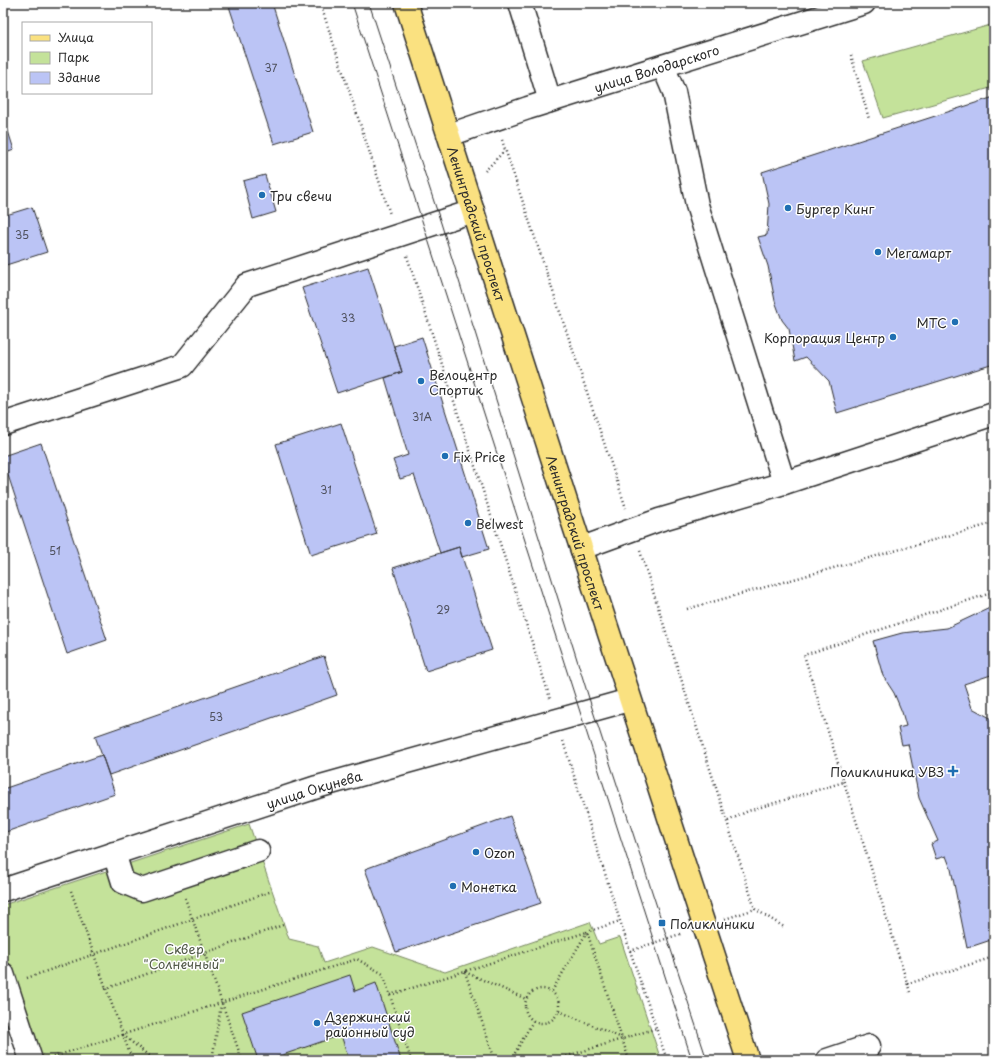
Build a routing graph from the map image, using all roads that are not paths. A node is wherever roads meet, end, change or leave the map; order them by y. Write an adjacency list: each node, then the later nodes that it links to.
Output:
1 (406, 3): 7 (main road, Ленинградский проспект)
2 (520, 3): 6 (street)
3 (864, 3): 4 (street, улица Володарского)
4 (828, 9): 5 (street, улица Володарского)
5 (663, 66): 6 (street, улица Володарского); 11 (street)
6 (550, 101): 7 (street, улица Володарского)
7 (449, 136): 8 (main road, Ленинградский проспект)
8 (473, 211): 10 (street); 12 (main road, Ленинградский проспект)
9 (994, 414): 11 (street)
10 (3, 424)
11 (784, 483): 12 (street)
12 (582, 548): 13 (main road, Ленинградский проспект)
13 (629, 700): 15 (street, улица Окунева); 20 (main road, Ленинградский проспект)
14 (258, 851): 15 (street)
15 (114, 853): 16 (street, улица Окунева)
16 (3, 890)
17 (5, 979): 19 (street)
18 (869, 1046): 21 (street)
19 (42, 1059)
20 (748, 1060)
21 (828, 1060)

